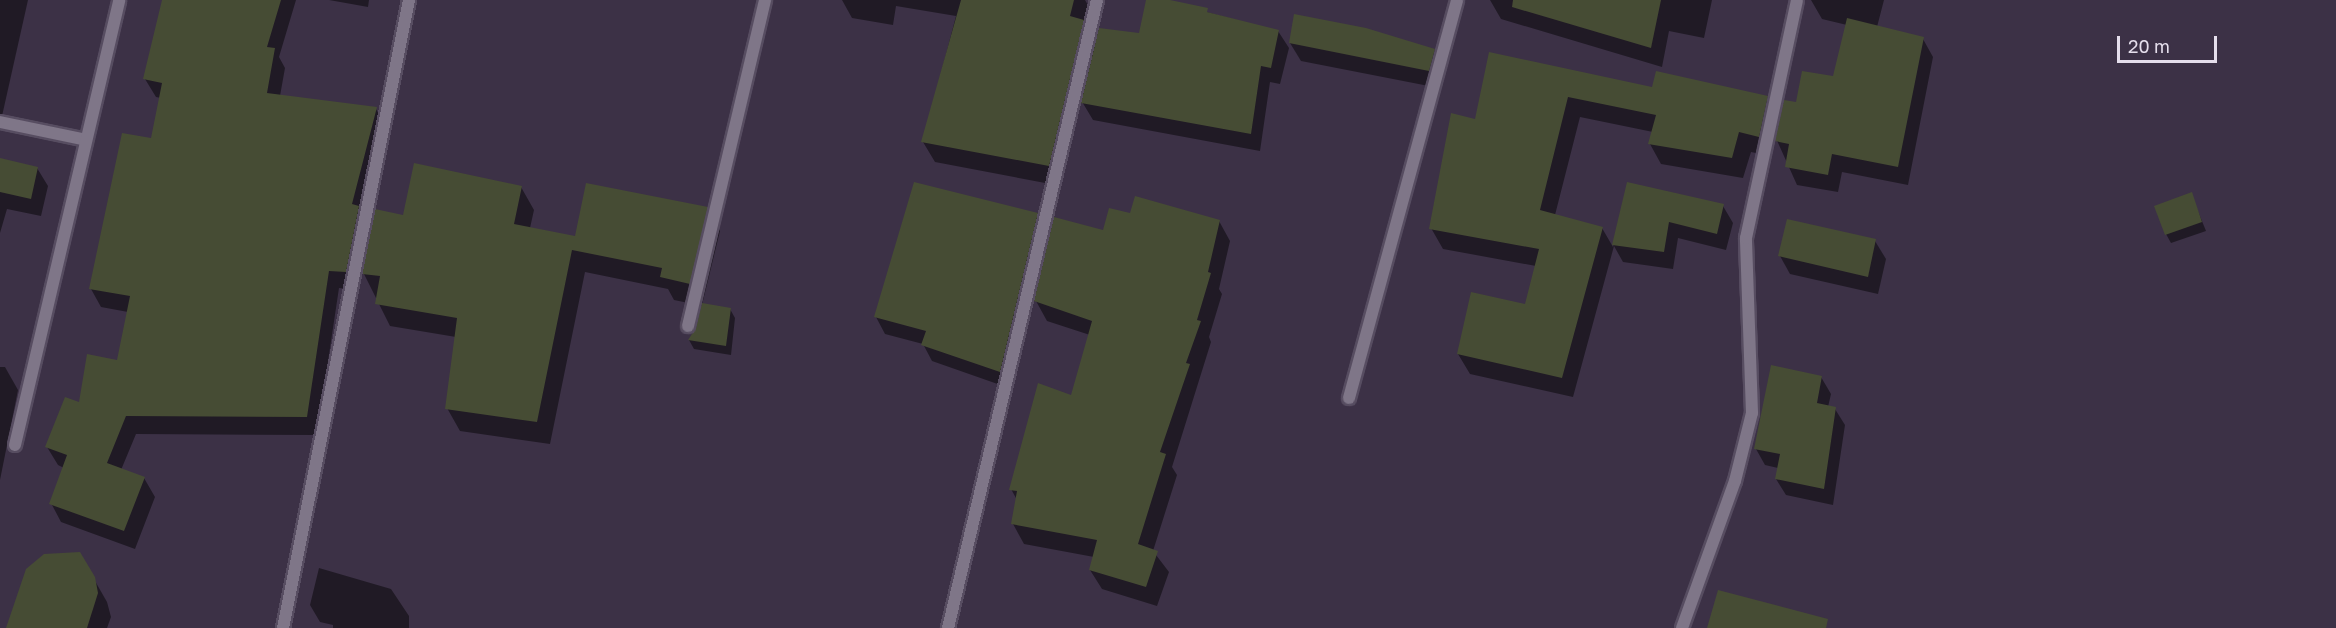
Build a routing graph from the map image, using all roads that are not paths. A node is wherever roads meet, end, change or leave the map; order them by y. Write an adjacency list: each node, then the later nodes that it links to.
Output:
1 (119, 0): 8 (street)
2 (409, 0): 12 (street)
3 (765, 0): 9 (street)
4 (1097, 0): 13 (street)
5 (1457, 0): 10 (street)
6 (1797, 0): 14 (street)
7 (0, 122): 8 (street)
8 (86, 140): 11 (street)
9 (688, 326)
10 (1349, 398)
11 (15, 445)
12 (282, 628)
13 (948, 628)
14 (1682, 628)

